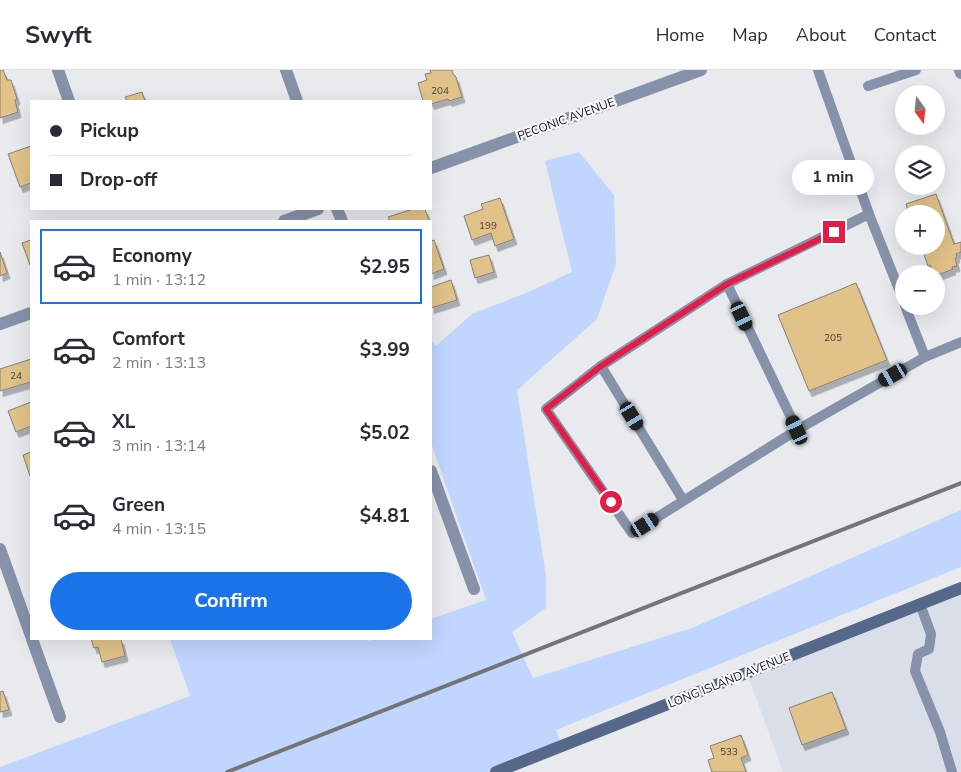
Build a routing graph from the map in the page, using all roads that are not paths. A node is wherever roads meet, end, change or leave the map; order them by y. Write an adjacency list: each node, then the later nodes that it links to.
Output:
1 (58, 70): 7 (street)
2 (286, 70): 8 (street)
3 (702, 70): 9 (street, PECONIC AVENUE)
4 (818, 70): 11 (lane)
5 (916, 70): 6 (lane)
6 (868, 86)
7 (69, 100)
8 (297, 100)
9 (432, 168)
10 (315, 210): 12 (street)
11 (869, 214): 13 (lane); 14 (lane)
12 (287, 220)
13 (895, 279)
14 (727, 284): 20 (lane); 21 (lane)
15 (30, 313): 17 (street)
16 (909, 315): 19 (lane)
17 (0, 324)
18 (961, 342): 19 (lane)
19 (925, 357): 21 (lane)
20 (601, 366): 23 (lane); 23 (lane)
21 (797, 430): 23 (lane)
22 (432, 474): 26 (street)
23 (683, 500)
24 (0, 549): 28 (street)
25 (961, 588): 27 (street, LONG ISLAND AVENUE)
26 (474, 589)
27 (920, 604): 31 (street, LONG ISLAND AVENUE); 32 (lane)
28 (30, 632)
29 (33, 640): 30 (street)
30 (60, 716)
31 (496, 772)
32 (952, 772)

